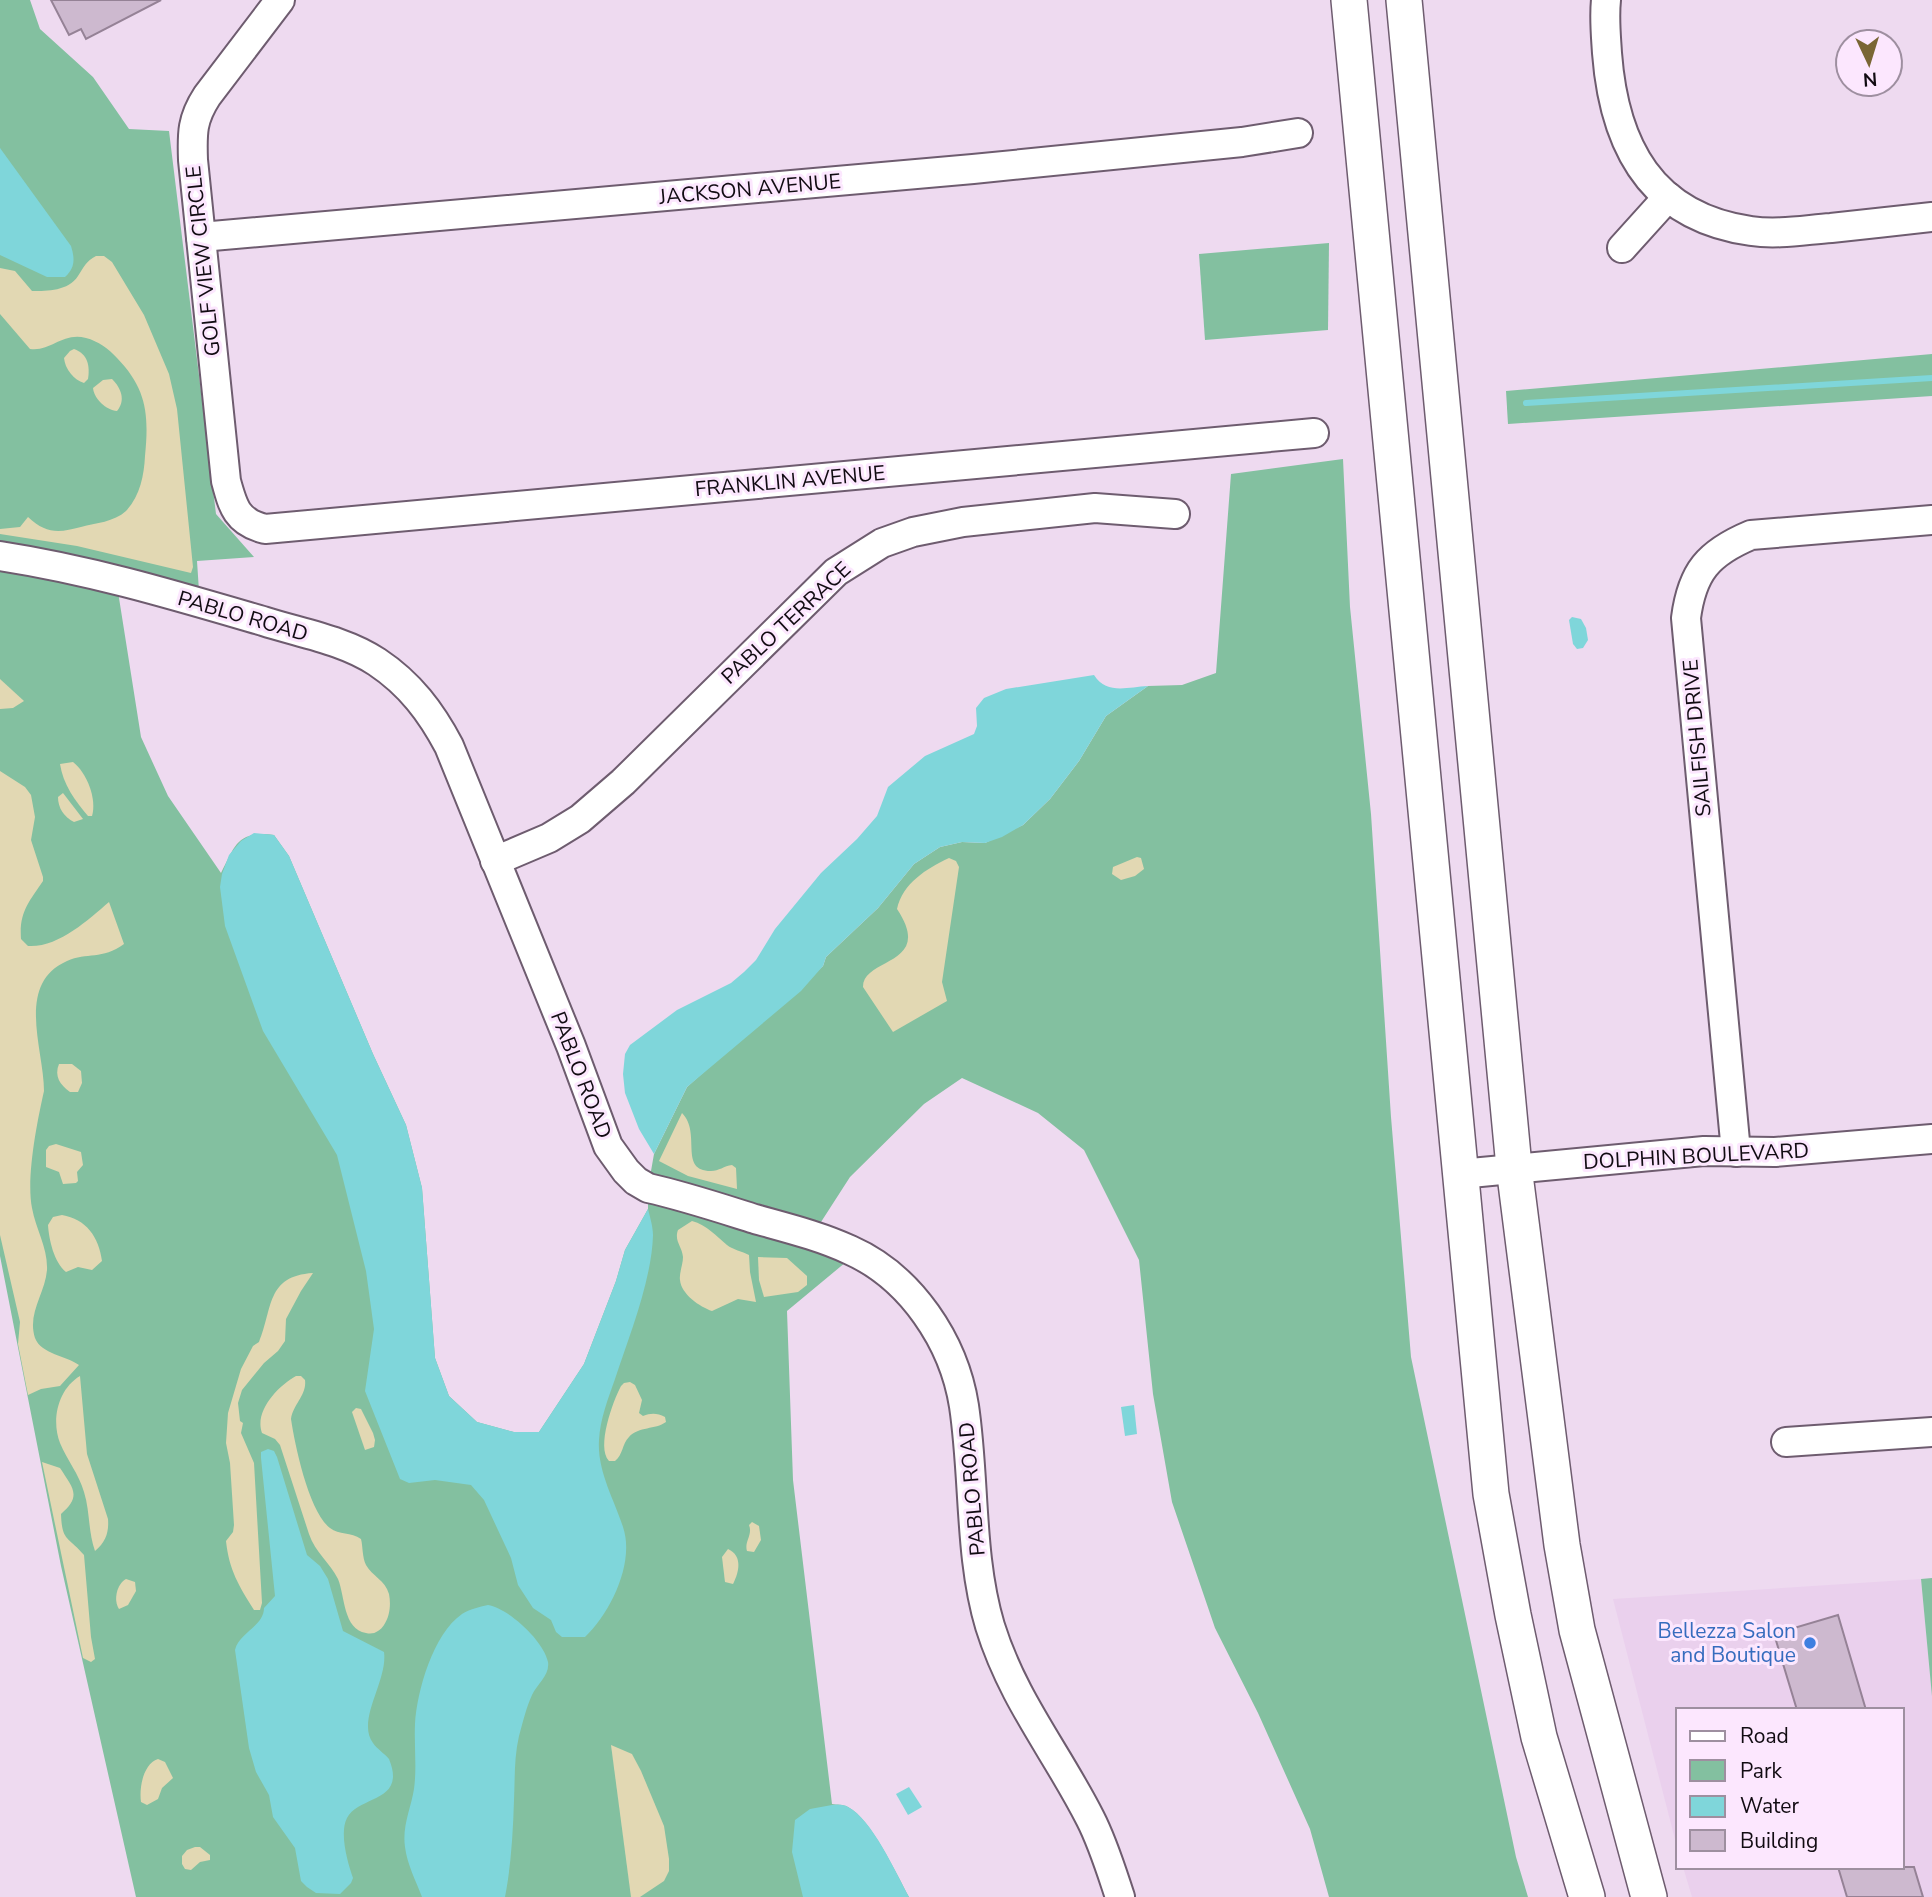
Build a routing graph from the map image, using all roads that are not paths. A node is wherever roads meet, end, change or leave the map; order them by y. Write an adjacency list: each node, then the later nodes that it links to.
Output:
1 (280, 0): 8 (street, GOLF VIEW CIRCLE)
2 (1349, 0): 16 (main road)
3 (1404, 0): 15 (main road)
4 (1606, 0): 6 (street)
5 (1298, 133): 8 (street, JACKSON AVENUE)
6 (1668, 197): 7 (street); 9 (street)
7 (1932, 217)
8 (201, 237): 13 (street, GOLF VIEW CIRCLE)
9 (1622, 248)
10 (1314, 433): 13 (street, FRANKLIN AVENUE)
11 (1175, 514): 17 (street, PABLO TERRACE)
12 (1932, 520): 19 (street, SAILFISH DRIVE)
13 (265, 529)
14 (0, 556): 17 (street, PABLO ROAD)
15 (1458, 573): 16 (main road); 20 (main road)
16 (1404, 578): 21 (main road)
17 (495, 861): 24 (street, PABLO ROAD)
18 (1932, 1139): 19 (street, DOLPHIN BOULEVARD)
19 (1736, 1152): 20 (street, DOLPHIN BOULEVARD)
20 (1514, 1167): 21 (street, DOLPHIN BOULEVARD); 26 (main road)
21 (1460, 1174): 25 (main road)
22 (1932, 1432): 23 (street)
23 (1786, 1442)
24 (1119, 1897)
25 (1587, 1897)
26 (1649, 1897)

